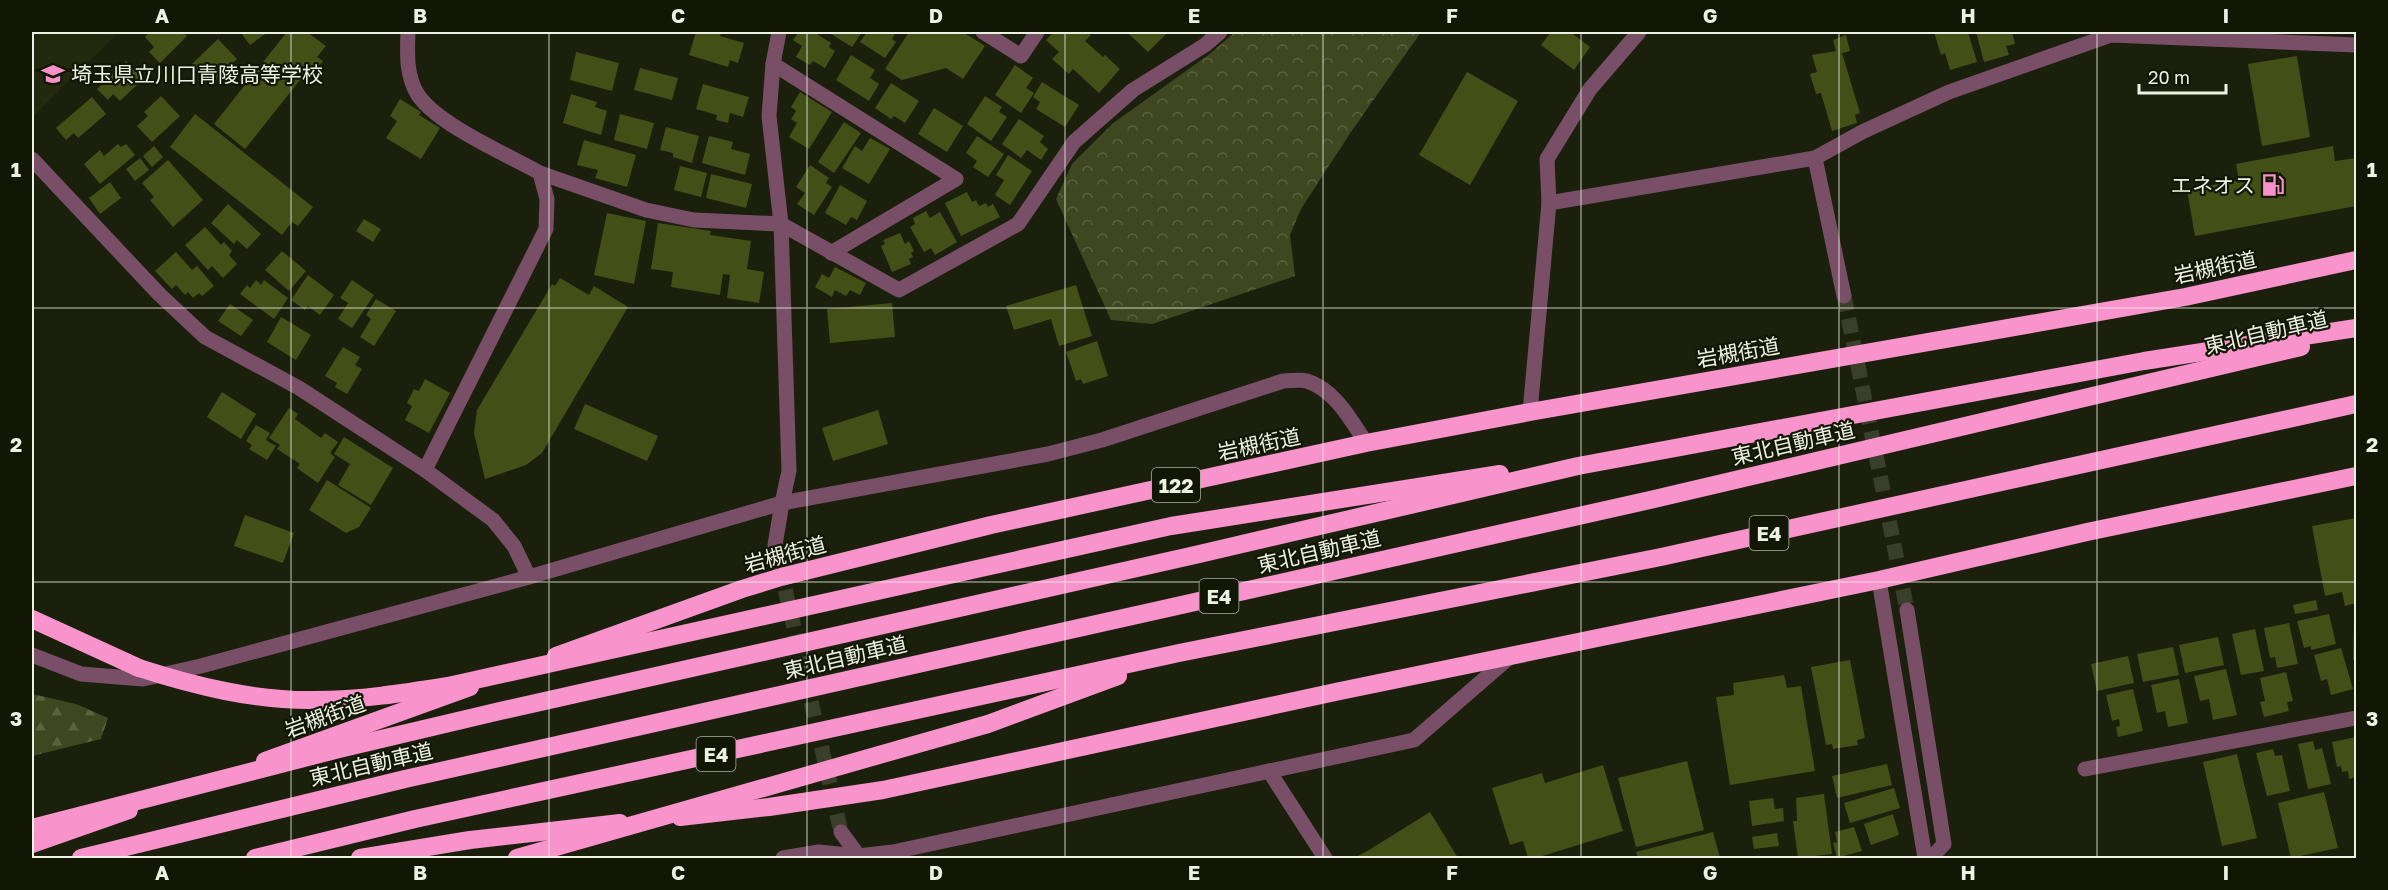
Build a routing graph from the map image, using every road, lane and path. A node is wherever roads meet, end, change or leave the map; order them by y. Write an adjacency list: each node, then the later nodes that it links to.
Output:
1 (408, 32): 12 (street)
2 (779, 32): 9 (street)
3 (983, 32): 4 (street)
4 (1037, 32)
5 (1220, 32): 15 (street)
6 (1639, 32): 13 (street)
7 (2112, 33): 8 (street); 10 (street)
8 (2356, 45)
9 (773, 64): 14 (street); 15 (street)
10 (1815, 158): 13 (street); 17 (street)
11 (32, 159): 24 (street)
12 (540, 173): 14 (street); 24 (street)
13 (1549, 202): 21 (street)
14 (781, 224): 15 (street); 26 (street)
15 (831, 253)
16 (2356, 260): 21 (highway, 岩槻街道 / 122)
17 (1844, 296)
18 (2356, 328): 23 (highway, bridge)
19 (2356, 334): 44 (highway, 東北自動車道 / E4, bridge)
20 (2356, 404): 32 (highway, E4, bridge)
21 (1530, 412): 22 (highway, 岩槻街道 / 122)
22 (1366, 443): 26 (street); 40 (highway, 岩槻街道 / 122)
23 (1578, 466): 31 (highway, bridge); 38 (highway, bridge)
24 (425, 470): 28 (street)
25 (2356, 476): 29 (highway)
26 (782, 503): 27 (street); 28 (street)
27 (774, 545)
28 (529, 577): 34 (street)
29 (1879, 580): 33 (highway); 50 (street)
30 (1907, 610): 51 (street)
31 (32, 619)
32 (1179, 653): 45 (highway, E4, bridge); 47 (highway, bridge)
33 (1512, 655): 37 (street); 46 (highway)
34 (32, 656)
35 (2356, 718): 36 (street)
36 (2085, 769)
37 (1269, 771): 43 (street); 49 (street)
38 (32, 828)
39 (841, 832): 43 (street)
40 (59, 835): 41 (highway); 42 (highway, 岩槻街道 / 122)
41 (32, 839)
42 (32, 844)
43 (859, 857): 48 (street)
44 (81, 858)
45 (255, 858)
46 (360, 858)
47 (517, 858)
48 (783, 858)
49 (1325, 858)
50 (1925, 858)
51 (1931, 858)

